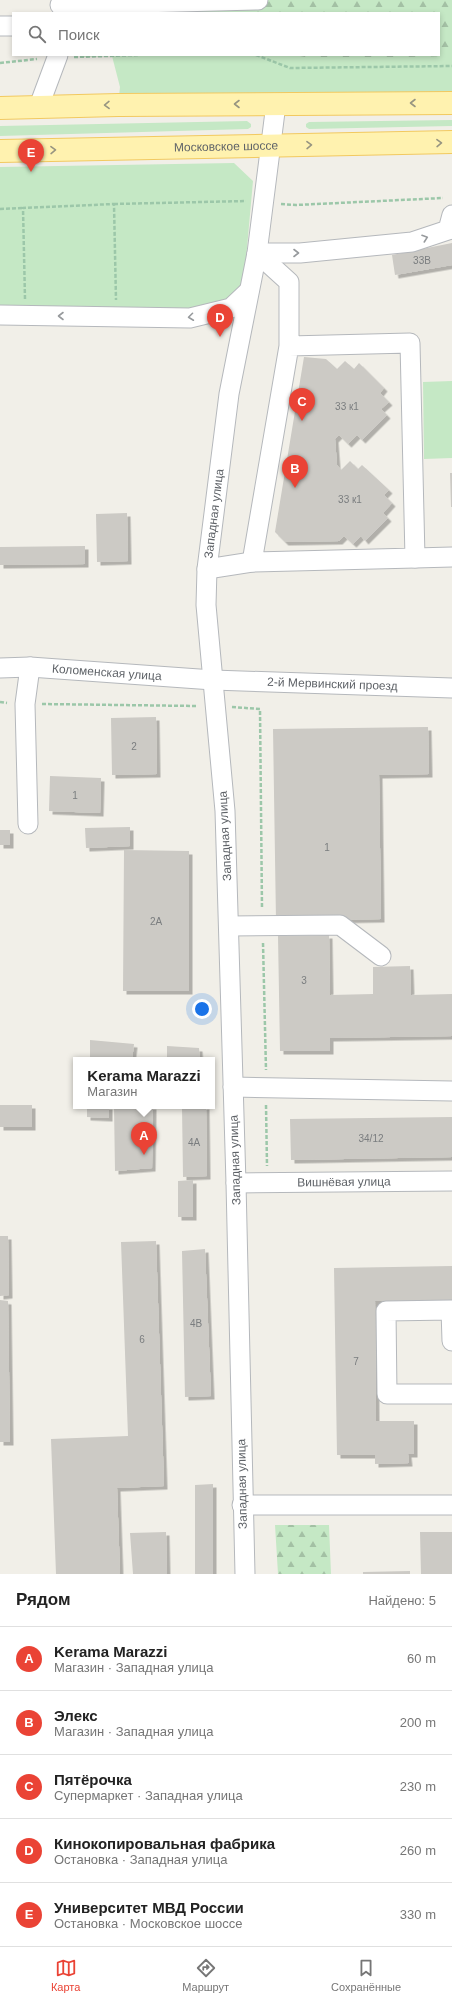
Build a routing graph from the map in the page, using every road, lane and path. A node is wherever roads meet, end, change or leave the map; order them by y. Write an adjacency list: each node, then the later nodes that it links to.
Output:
1 (258, 0): 2 (street)
2 (60, 6)
3 (0, 26): 4 (street)
4 (12, 26)
5 (58, 56): 10 (street)
6 (259, 56): 7 (path)
7 (452, 66)
8 (452, 103): 9 (main road, one-way to 9)
9 (276, 104): 10 (main road, one-way to 10); 13 (street, Западная улица)
10 (39, 106): 11 (main road)
11 (0, 108)
12 (452, 142): 13 (main road, Московское шоссе, one-way to 12)
13 (270, 146): 14 (main road, Московское шоссе, one-way to 13); 18 (street, Западная улица)
14 (0, 151)
15 (23, 208): 16 (path); 21 (path); 22 (path)
16 (0, 209)
17 (452, 215): 18 (street, one-way to 17)
18 (257, 253): 19 (street, Западная улица); 23 (street)
19 (249, 291): 22 (street, one-way to 22); 27 (street, Западная улица)
20 (0, 316): 21 (street)
21 (25, 316): 22 (street, one-way to 21)
22 (116, 316)
23 (289, 346): 25 (street); 26 (street)
24 (452, 557): 25 (street)
25 (415, 558): 26 (street)
26 (252, 562): 27 (street)
27 (207, 569): 30 (street, Западная улица)
28 (30, 667): 29 (street, Коломенская улица); 30 (street, Коломенская улица); 32 (street)
29 (0, 668)
30 (213, 680): 31 (street, 2-й Мервинский проезд); 33 (street, Западная улица)
31 (452, 688)
32 (28, 824)
33 (229, 926): 34 (street); 35 (street, Западная улица)
34 (380, 956)
35 (233, 1087): 36 (street); 38 (street, Западная улица)
36 (452, 1091)
37 (452, 1181): 38 (street, Вишнёвая улица)
38 (236, 1183): 41 (street, Западная улица)
39 (452, 1341): 40 (street)
40 (452, 1394)
41 (242, 1505): 42 (street); 43 (street, Западная улица)
42 (452, 1505)
43 (245, 1574)

